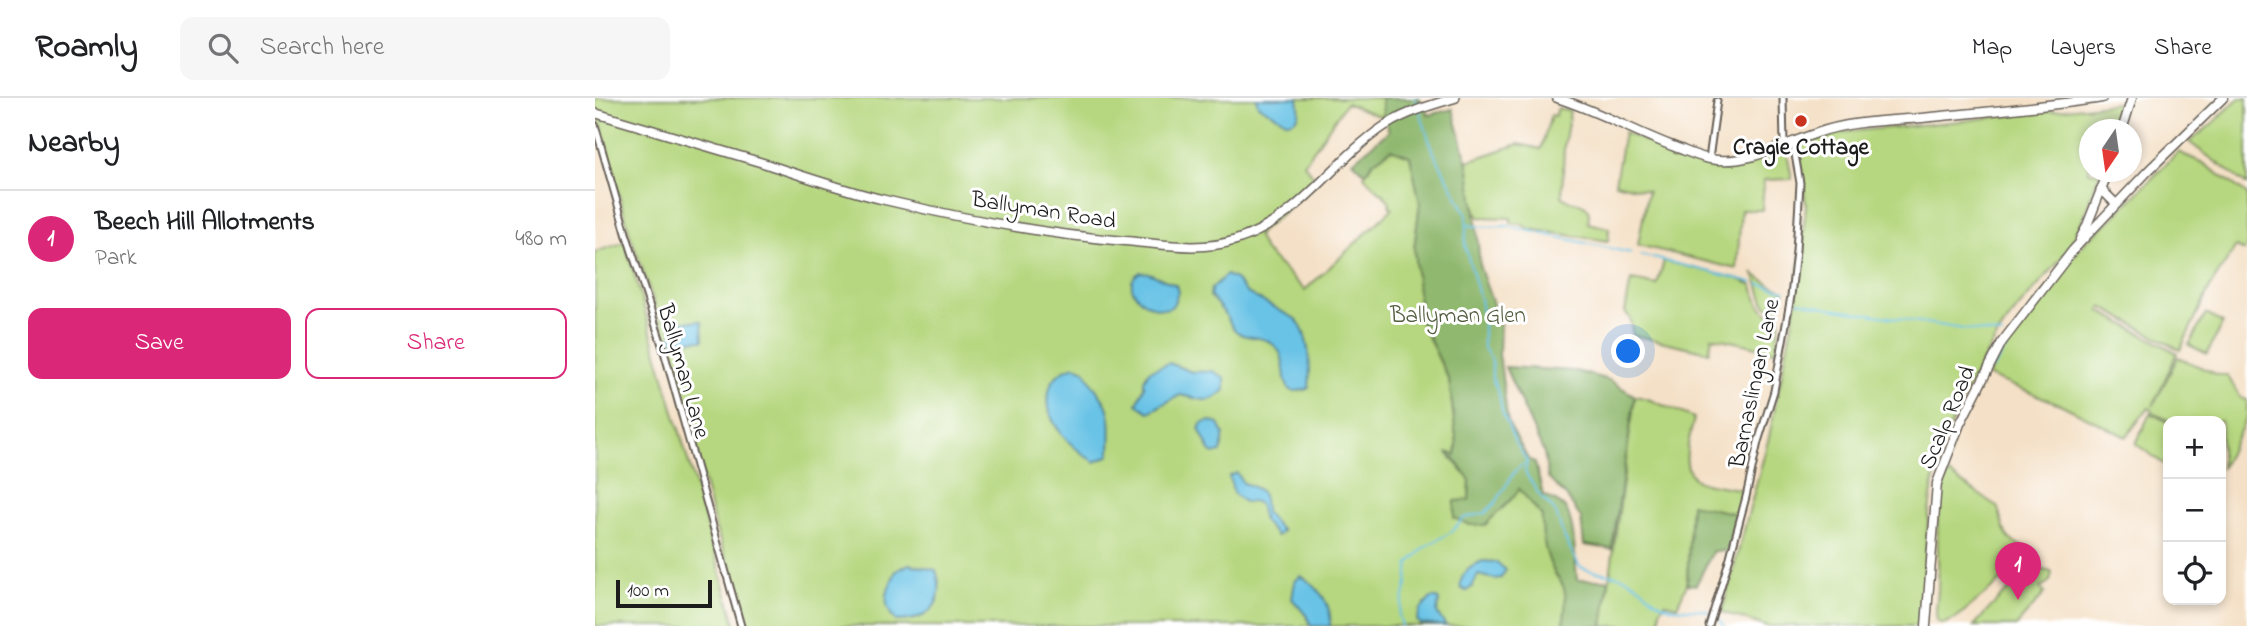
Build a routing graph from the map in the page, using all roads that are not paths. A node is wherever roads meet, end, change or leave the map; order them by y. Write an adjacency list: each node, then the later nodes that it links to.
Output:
1 (1455, 98): 9 (street, Ballyman Road)
2 (1557, 98): 7 (street)
3 (1783, 98): 13 (street)
4 (2102, 98): 12 (street)
5 (2132, 98): 10 (street)
6 (2223, 98): 17 (street)
7 (1568, 100): 14 (street)
8 (1717, 101): 14 (street)
9 (595, 113)
10 (2125, 119)
11 (595, 125): 19 (street, Ballyman Lane)
12 (1793, 143): 13 (street); 20 (street, Barnaslingan Lane)
13 (1784, 146): 14 (street)
14 (1709, 159)
15 (2104, 182): 16 (street)
16 (2101, 189): 17 (street); 18 (street)
17 (2116, 204): 18 (street)
18 (2073, 250): 21 (street, Scalp Road)
19 (741, 626)
20 (1709, 626)
21 (1926, 626)

